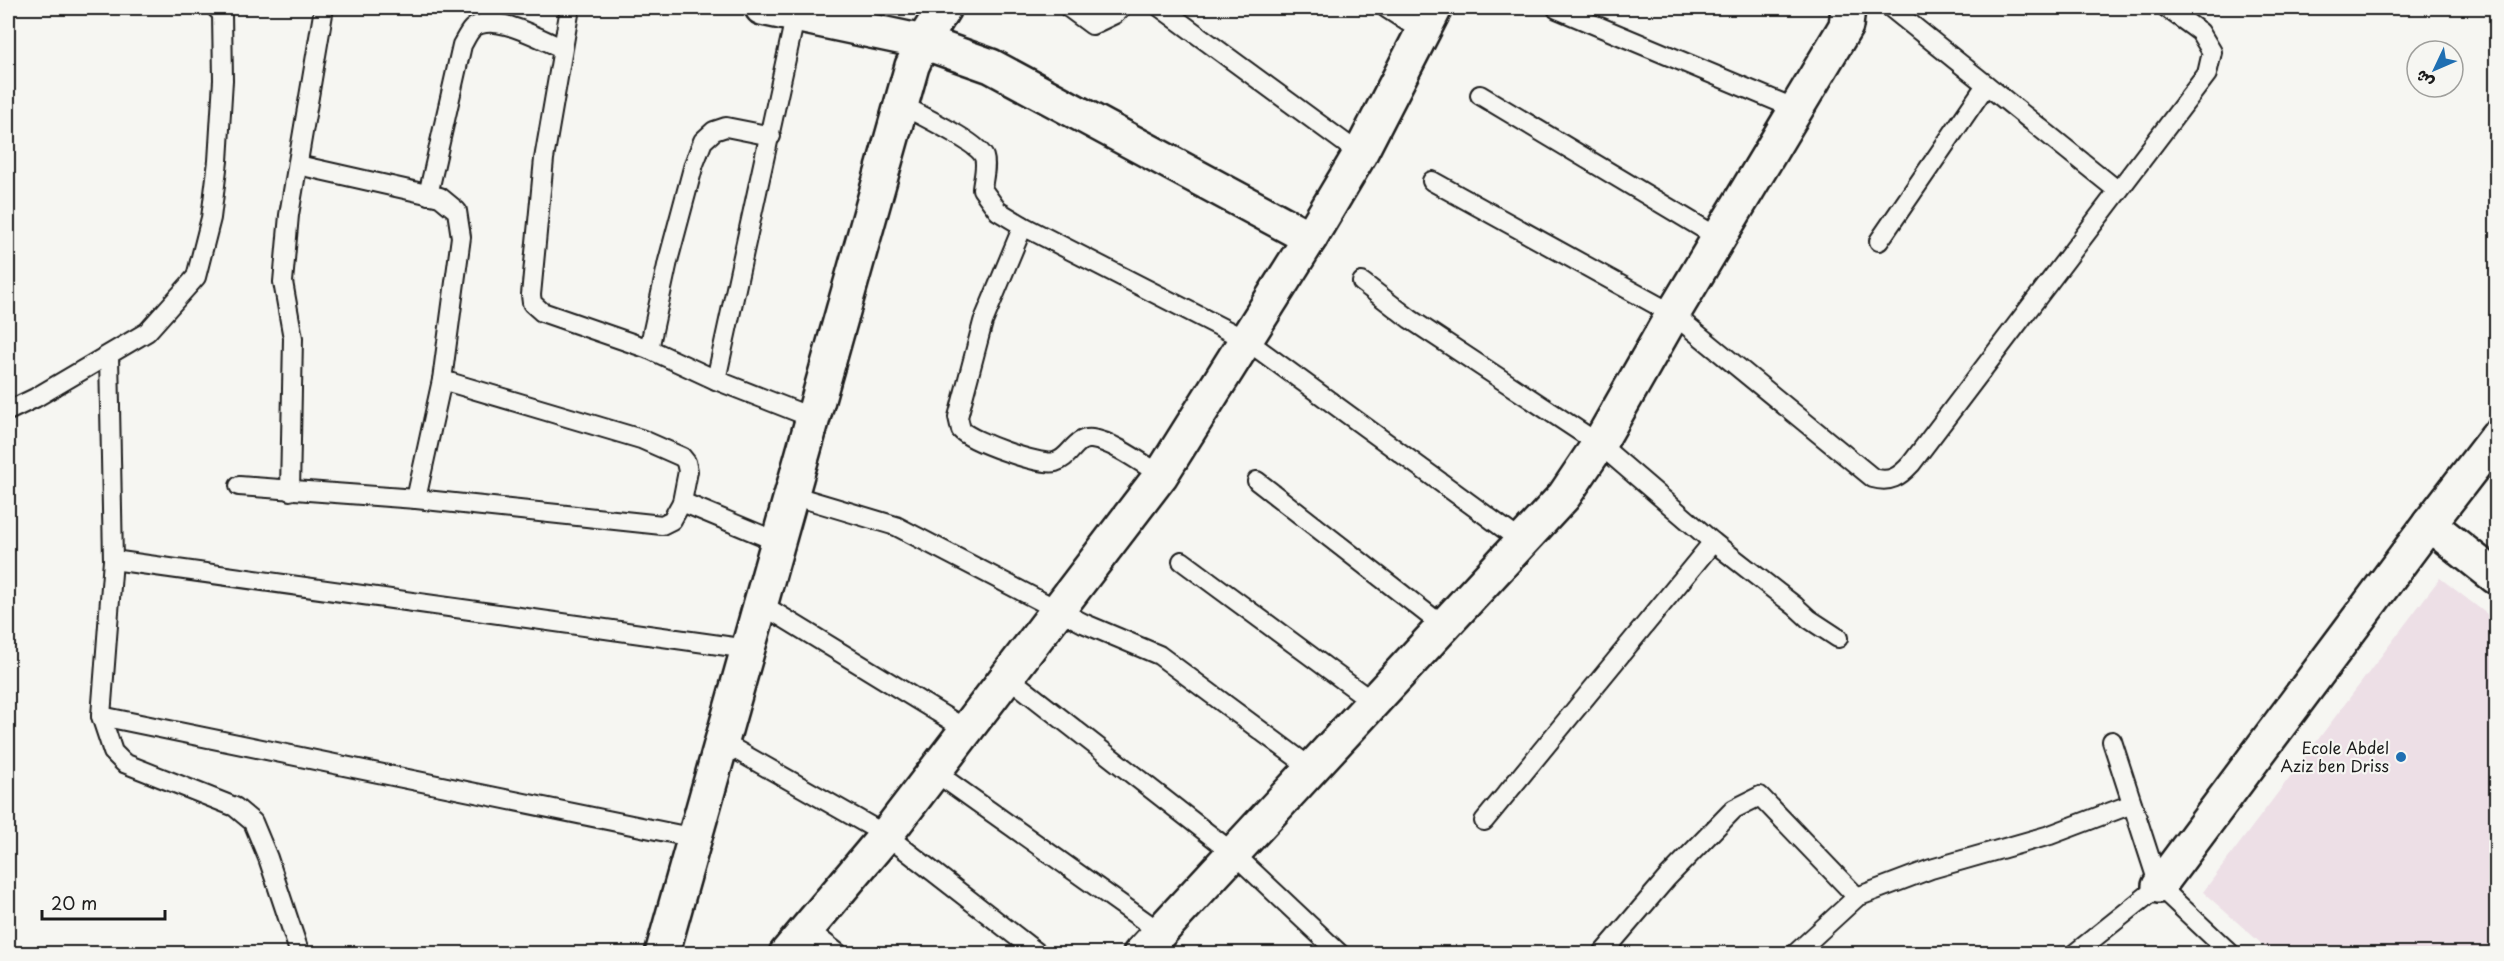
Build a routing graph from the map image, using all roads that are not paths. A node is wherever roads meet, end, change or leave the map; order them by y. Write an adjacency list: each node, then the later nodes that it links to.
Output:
1 (324, 8): 24 (lane)
2 (570, 8): 17 (lane)
3 (762, 8): 14 (street)
4 (944, 8): 16 (street)
5 (1069, 8): 6 (lane)
6 (1121, 8)
7 (1161, 8): 23 (lane)
8 (1386, 8): 15 (lane)
9 (1848, 8): 21 (street)
10 (1891, 8): 18 (lane)
11 (2167, 8): 26 (lane)
12 (1557, 9): 21 (lane)
13 (221, 10): 36 (lane)
14 (796, 13): 16 (street); 22 (lane)
15 (1429, 20): 23 (street)
16 (923, 42): 20 (street); 29 (street)
17 (562, 48): 27 (lane); 35 (lane)
18 (1986, 85): 26 (lane); 31 (lane)
19 (1480, 96): 30 (lane)
20 (902, 105): 28 (lane); 40 (street)
21 (1796, 109): 30 (street)
22 (771, 136): 35 (lane); 38 (lane)
23 (1360, 154): 29 (street)
24 (298, 165): 27 (lane); 46 (lane)
25 (1432, 181): 33 (lane)
26 (2117, 190): 33 (lane)
27 (428, 195): 37 (lane)
28 (1023, 226): 34 (lane); 43 (lane)
29 (1310, 238): 34 (street)
30 (1719, 238): 33 (street)
31 (1879, 241)
32 (1362, 282): 42 (lane)
33 (1673, 314): 42 (street)
34 (1246, 340): 43 (street); 51 (lane)
35 (649, 349): 38 (lane)
36 (109, 355): 39 (lane); 54 (lane)
37 (442, 380): 48 (lane); 49 (lane)
38 (716, 380): 40 (lane)
39 (8, 411)
40 (813, 418): 47 (street)
41 (2496, 437): 50 (street)
42 (1599, 444): 51 (street); 53 (lane)
43 (1161, 475): 58 (street)
44 (1257, 481): 59 (lane)
45 (239, 486): 46 (lane)
46 (290, 491): 48 (lane)
47 (792, 495): 52 (street); 58 (lane)
48 (416, 500): 49 (lane)
49 (682, 502): 52 (lane)
50 (2429, 524): 56 (street); 75 (street)
51 (1521, 541): 59 (street)
52 (778, 542): 57 (street)
53 (1713, 542): 60 (lane); 71 (lane)
54 (113, 560): 61 (lane); 64 (lane)
55 (1182, 561): 63 (lane)
56 (2496, 577)
57 (761, 604): 61 (street); 65 (lane)
58 (1060, 610): 62 (street); 68 (lane)
59 (1443, 626): 63 (street)
60 (1838, 638)
61 (748, 649): 67 (street)
62 (1008, 676): 65 (street); 74 (lane)
63 (1373, 702): 68 (street)
64 (101, 716): 73 (lane); 79 (lane)
65 (968, 730): 69 (street)
66 (2112, 741): 70 (lane)
67 (722, 742): 72 (lane); 73 (street)
68 (1311, 768): 74 (street)
69 (935, 772): 72 (street); 78 (lane)
70 (2132, 804): 75 (lane); 76 (lane)
71 (1484, 821)
72 (886, 835): 77 (street); 83 (lane)
73 (695, 838): 80 (street)
74 (1233, 853): 78 (street); 84 (lane)
75 (2159, 886): 87 (lane); 88 (lane)
76 (1857, 897): 85 (lane); 86 (lane)
77 (807, 929): 81 (street); 82 (lane)
78 (1150, 943)
79 (300, 954)
80 (662, 954)
81 (786, 954)
82 (839, 954)
83 (1039, 954)
84 (1340, 954)
85 (1602, 954)
86 (1795, 954)
87 (2074, 954)
88 (2230, 954)

